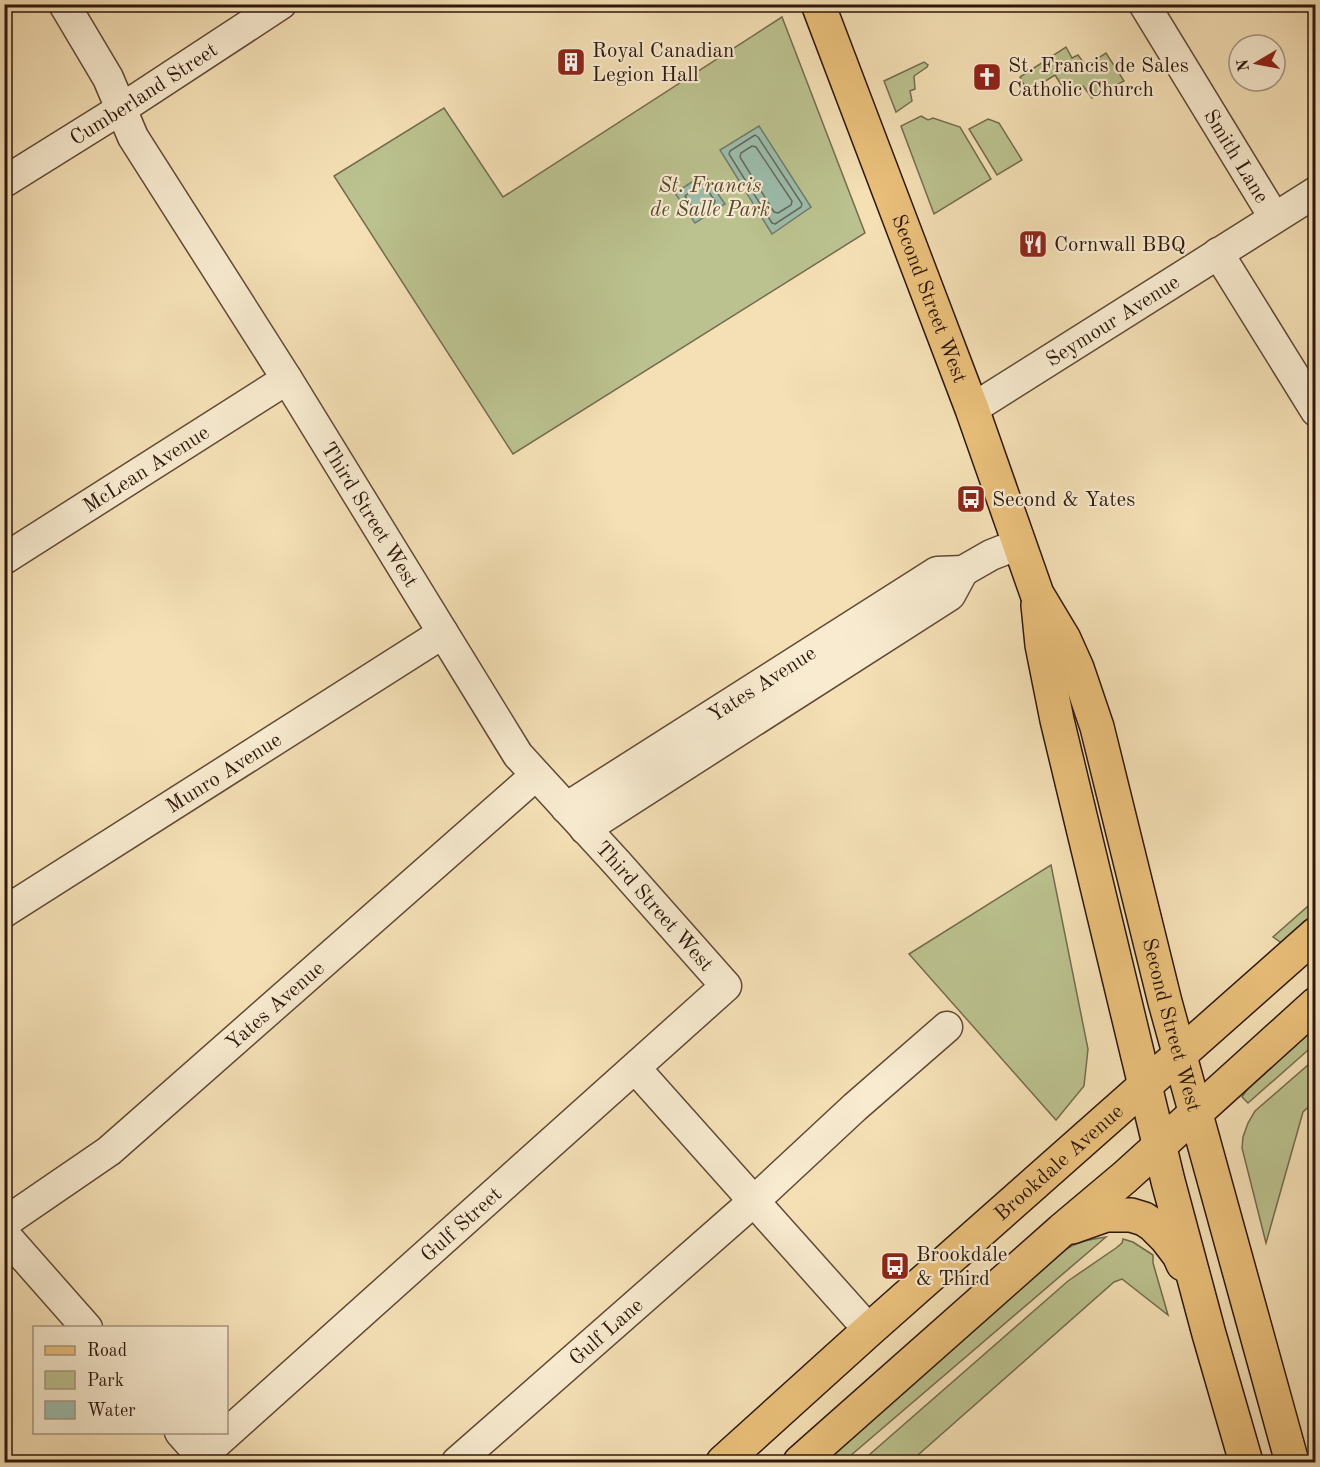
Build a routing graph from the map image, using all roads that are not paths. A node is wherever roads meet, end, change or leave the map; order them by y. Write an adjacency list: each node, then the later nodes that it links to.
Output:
1 (64, 4): 5 (street, Third Street West)
2 (281, 4): 5 (street, Cumberland Street)
3 (818, 4): 11 (main road, Second Street West)
4 (1144, 4): 8 (street, Smith Lane)
5 (121, 110): 6 (street, Cumberland Street); 10 (street, Third Street West)
6 (4, 182)
7 (1316, 192): 8 (street, Seymour Avenue)
8 (1274, 217): 9 (street, Seymour Avenue)
9 (1218, 253): 11 (street, Seymour Avenue); 12 (street)
10 (287, 379): 14 (street, McLean Avenue); 16 (street, Third Street West)
11 (972, 409): 13 (main road, Second Street West)
12 (1316, 411)
13 (1019, 544): 15 (main road, Second Street West); 18 (street, Yates Avenue)
14 (4, 559)
15 (1037, 594): 24 (main road, Second Street West); 26 (main road, Second Street West)
16 (443, 633): 17 (street, Third Street West); 19 (street, Munro Avenue)
17 (536, 775): 18 (street, Third Street West); 30 (street, Yates Avenue)
18 (576, 818): 21 (street, Third Street West)
19 (4, 912)
20 (1316, 934): 24 (main road, Brookdale Avenue)
21 (726, 986): 25 (street, Gulf Street)
22 (1316, 1004): 27 (main road)
23 (947, 1027): 29 (street, Gulf Lane)
24 (1180, 1056): 26 (main road, Brookdale Avenue); 27 (main road, Second Street West)
25 (635, 1068): 29 (street); 36 (street, Gulf Street)
26 (1146, 1086): 28 (main road, Second Street West); 35 (main road, Brookdale Avenue)
27 (1196, 1112): 28 (main road); 44 (main road, Second Street West)
28 (1160, 1145): 31 (main road); 33 (main road, Second Street West)
29 (754, 1201): 35 (street); 40 (street, Gulf Lane)
30 (4, 1223)
31 (1062, 1230): 33 (main road); 42 (main road)
32 (4, 1234): 34 (street)
33 (1199, 1298): 43 (main road, Second Street West)
34 (85, 1326)
35 (869, 1330): 41 (main road, Brookdale Avenue)
36 (228, 1433)
37 (181, 1434): 39 (street)
38 (227, 1434): 39 (street, Gulf Street)
39 (198, 1460)
40 (457, 1462)
41 (723, 1462)
42 (800, 1462)
43 (1246, 1462)
44 (1292, 1462)

